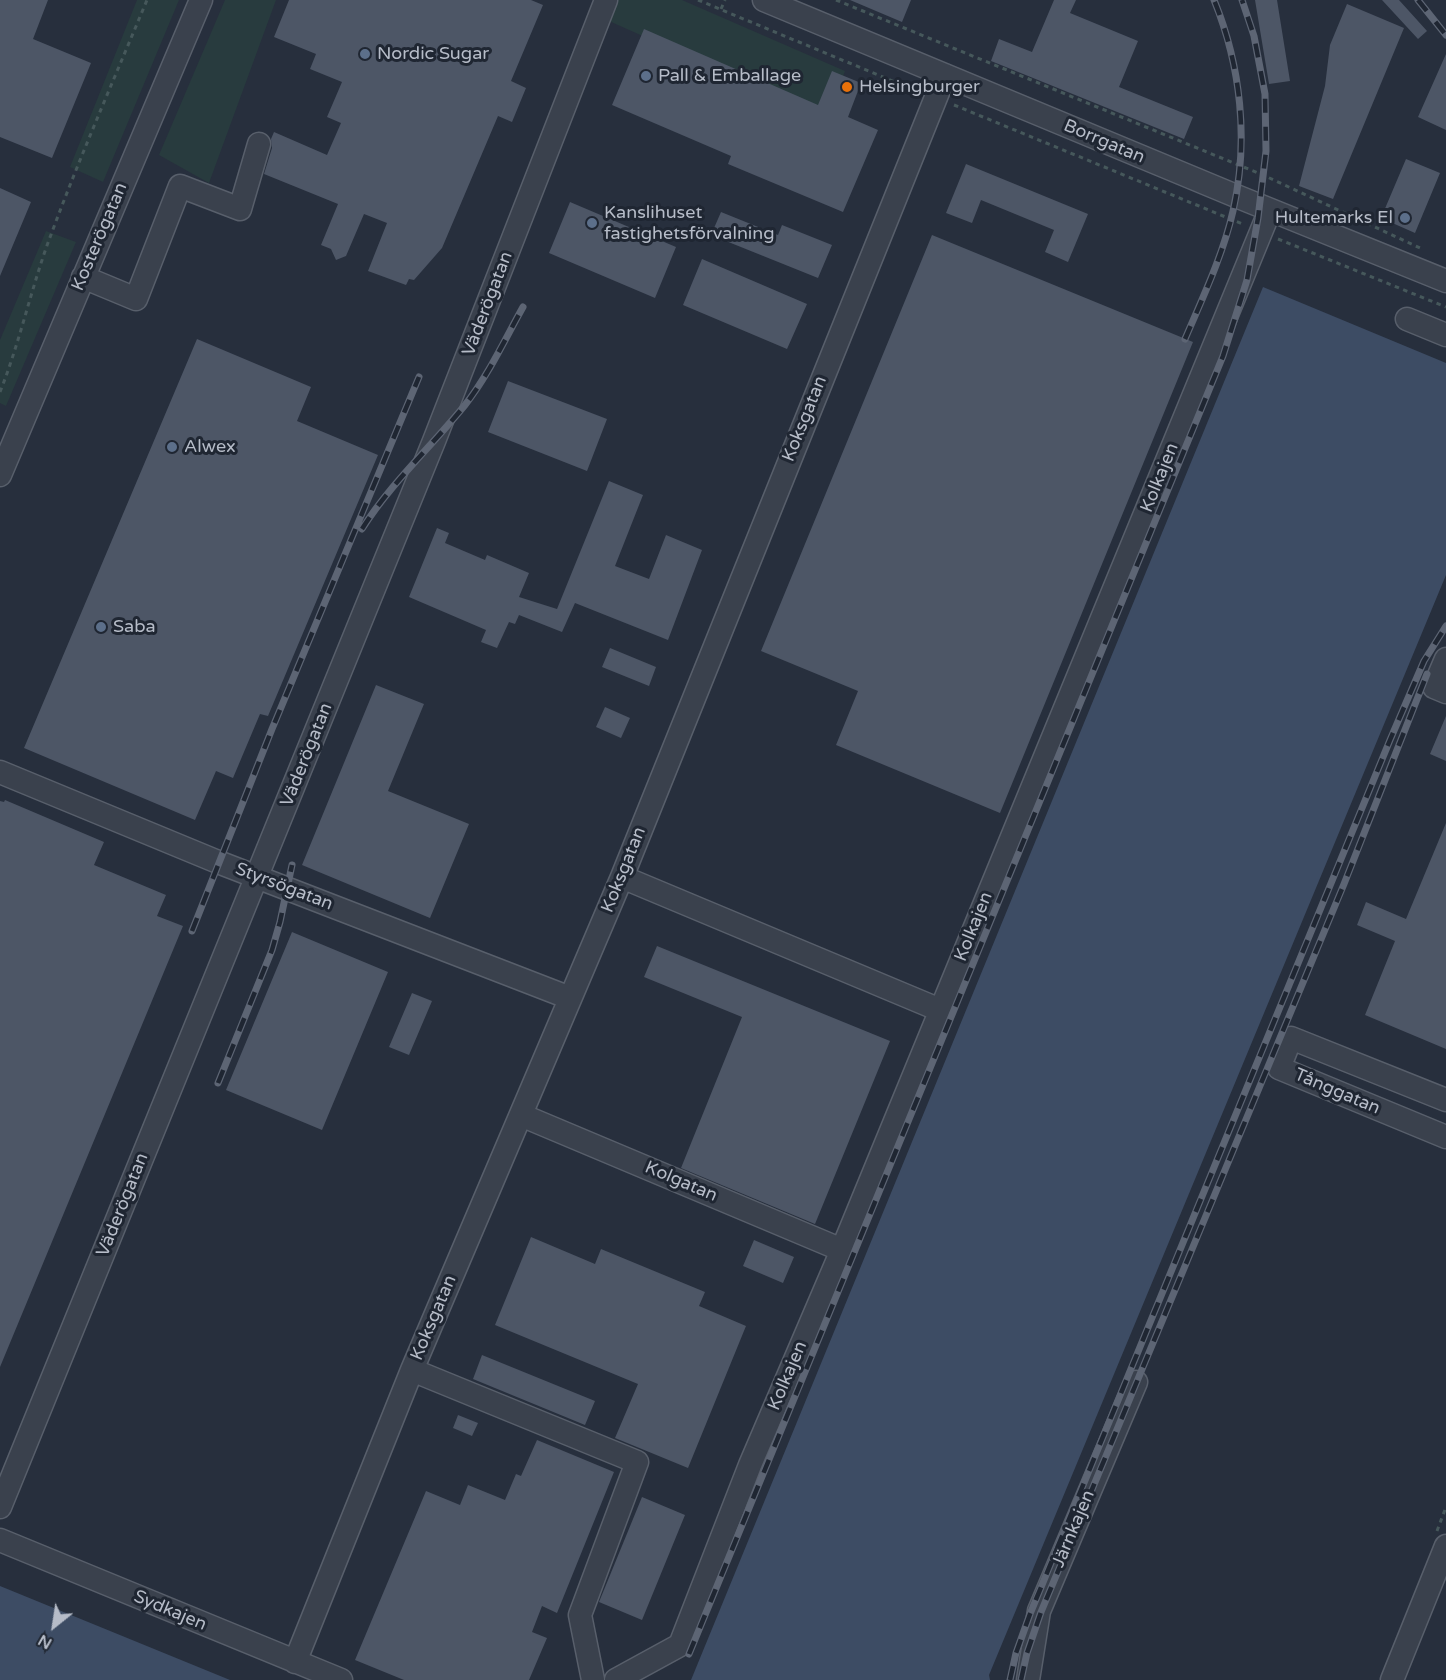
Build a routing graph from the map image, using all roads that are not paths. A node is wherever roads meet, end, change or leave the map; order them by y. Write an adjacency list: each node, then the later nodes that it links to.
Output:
1 (201, 0): 8 (street, Kosterögatan)
2 (606, 0): 17 (street, Väderögatan)
3 (764, 0): 4 (street, Borrgatan)
4 (790, 5): 5 (street, Borrgatan)
5 (945, 75): 7 (street, Borrgatan); 18 (street, Koksgatan)
6 (259, 144): 8 (street)
7 (1270, 210): 9 (street, Borrgatan); 20 (street, Kolkajen)
8 (83, 277): 12 (street, Kosterögatan)
9 (1446, 281)
10 (1407, 319): 11 (street)
11 (1446, 335)
12 (8, 429): 13 (street, Kosterögatan)
13 (0, 475)
14 (1446, 659): 15 (street)
15 (1446, 692)
16 (0, 772): 17 (street, Styrsögatan)
17 (257, 877): 19 (street, Styrsögatan); 27 (street, Väderögatan)
18 (622, 877): 19 (street, Koksgatan); 20 (street)
19 (570, 998): 22 (street, Koksgatan)
20 (940, 1010): 24 (street, Kolkajen)
21 (1446, 1100): 23 (street, Tånggatan)
22 (521, 1114): 24 (street, Kolgatan); 25 (street, Koksgatan)
23 (1446, 1137)
24 (842, 1250): 33 (street, Kolkajen)
25 (412, 1370): 30 (street, Koksgatan); 32 (street)
26 (1136, 1382): 34 (street, Järnkajen)
27 (0, 1507)
28 (0, 1540): 30 (street, Sydkajen)
29 (1446, 1546): 35 (street)
30 (295, 1662): 31 (street, Sydkajen)
31 (341, 1680)
32 (593, 1680)
33 (616, 1680)
34 (1028, 1680)
35 (1392, 1680)

